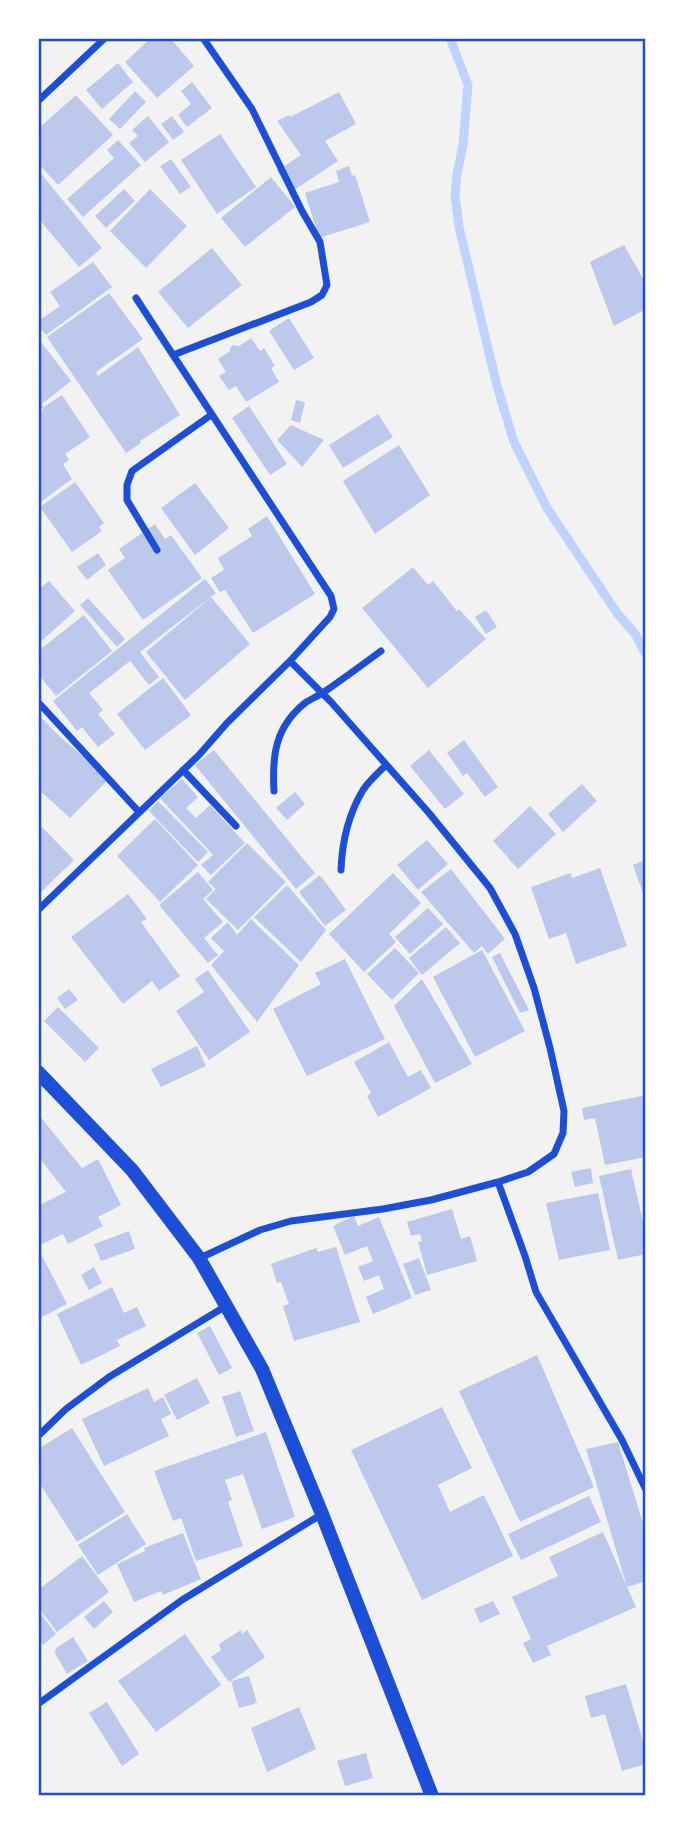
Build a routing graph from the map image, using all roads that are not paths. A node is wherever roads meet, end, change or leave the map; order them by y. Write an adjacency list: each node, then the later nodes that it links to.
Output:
1 (104, 38): 3 (street)
2 (203, 38): 5 (street)
3 (38, 101)
4 (136, 298): 5 (street)
5 (173, 355): 6 (street)
6 (211, 415): 7 (street); 9 (street)
7 (157, 550)
8 (381, 651): 10 (street)
9 (290, 661): 10 (street); 13 (street)
10 (321, 694): 12 (street); 14 (street)
11 (38, 702): 15 (street)
12 (386, 765): 17 (street); 20 (street)
13 (183, 770): 15 (street); 16 (street)
14 (274, 791)
15 (139, 812): 18 (street)
16 (236, 826)
17 (341, 870)
18 (38, 910)
19 (38, 1072): 21 (main road)
20 (498, 1182): 21 (street); 24 (street)
21 (199, 1258): 22 (main road)
22 (227, 1306): 23 (street); 25 (main road)
23 (38, 1436)
24 (646, 1490)
25 (322, 1514): 26 (street); 27 (main road)
26 (38, 1704)
27 (432, 1796)

